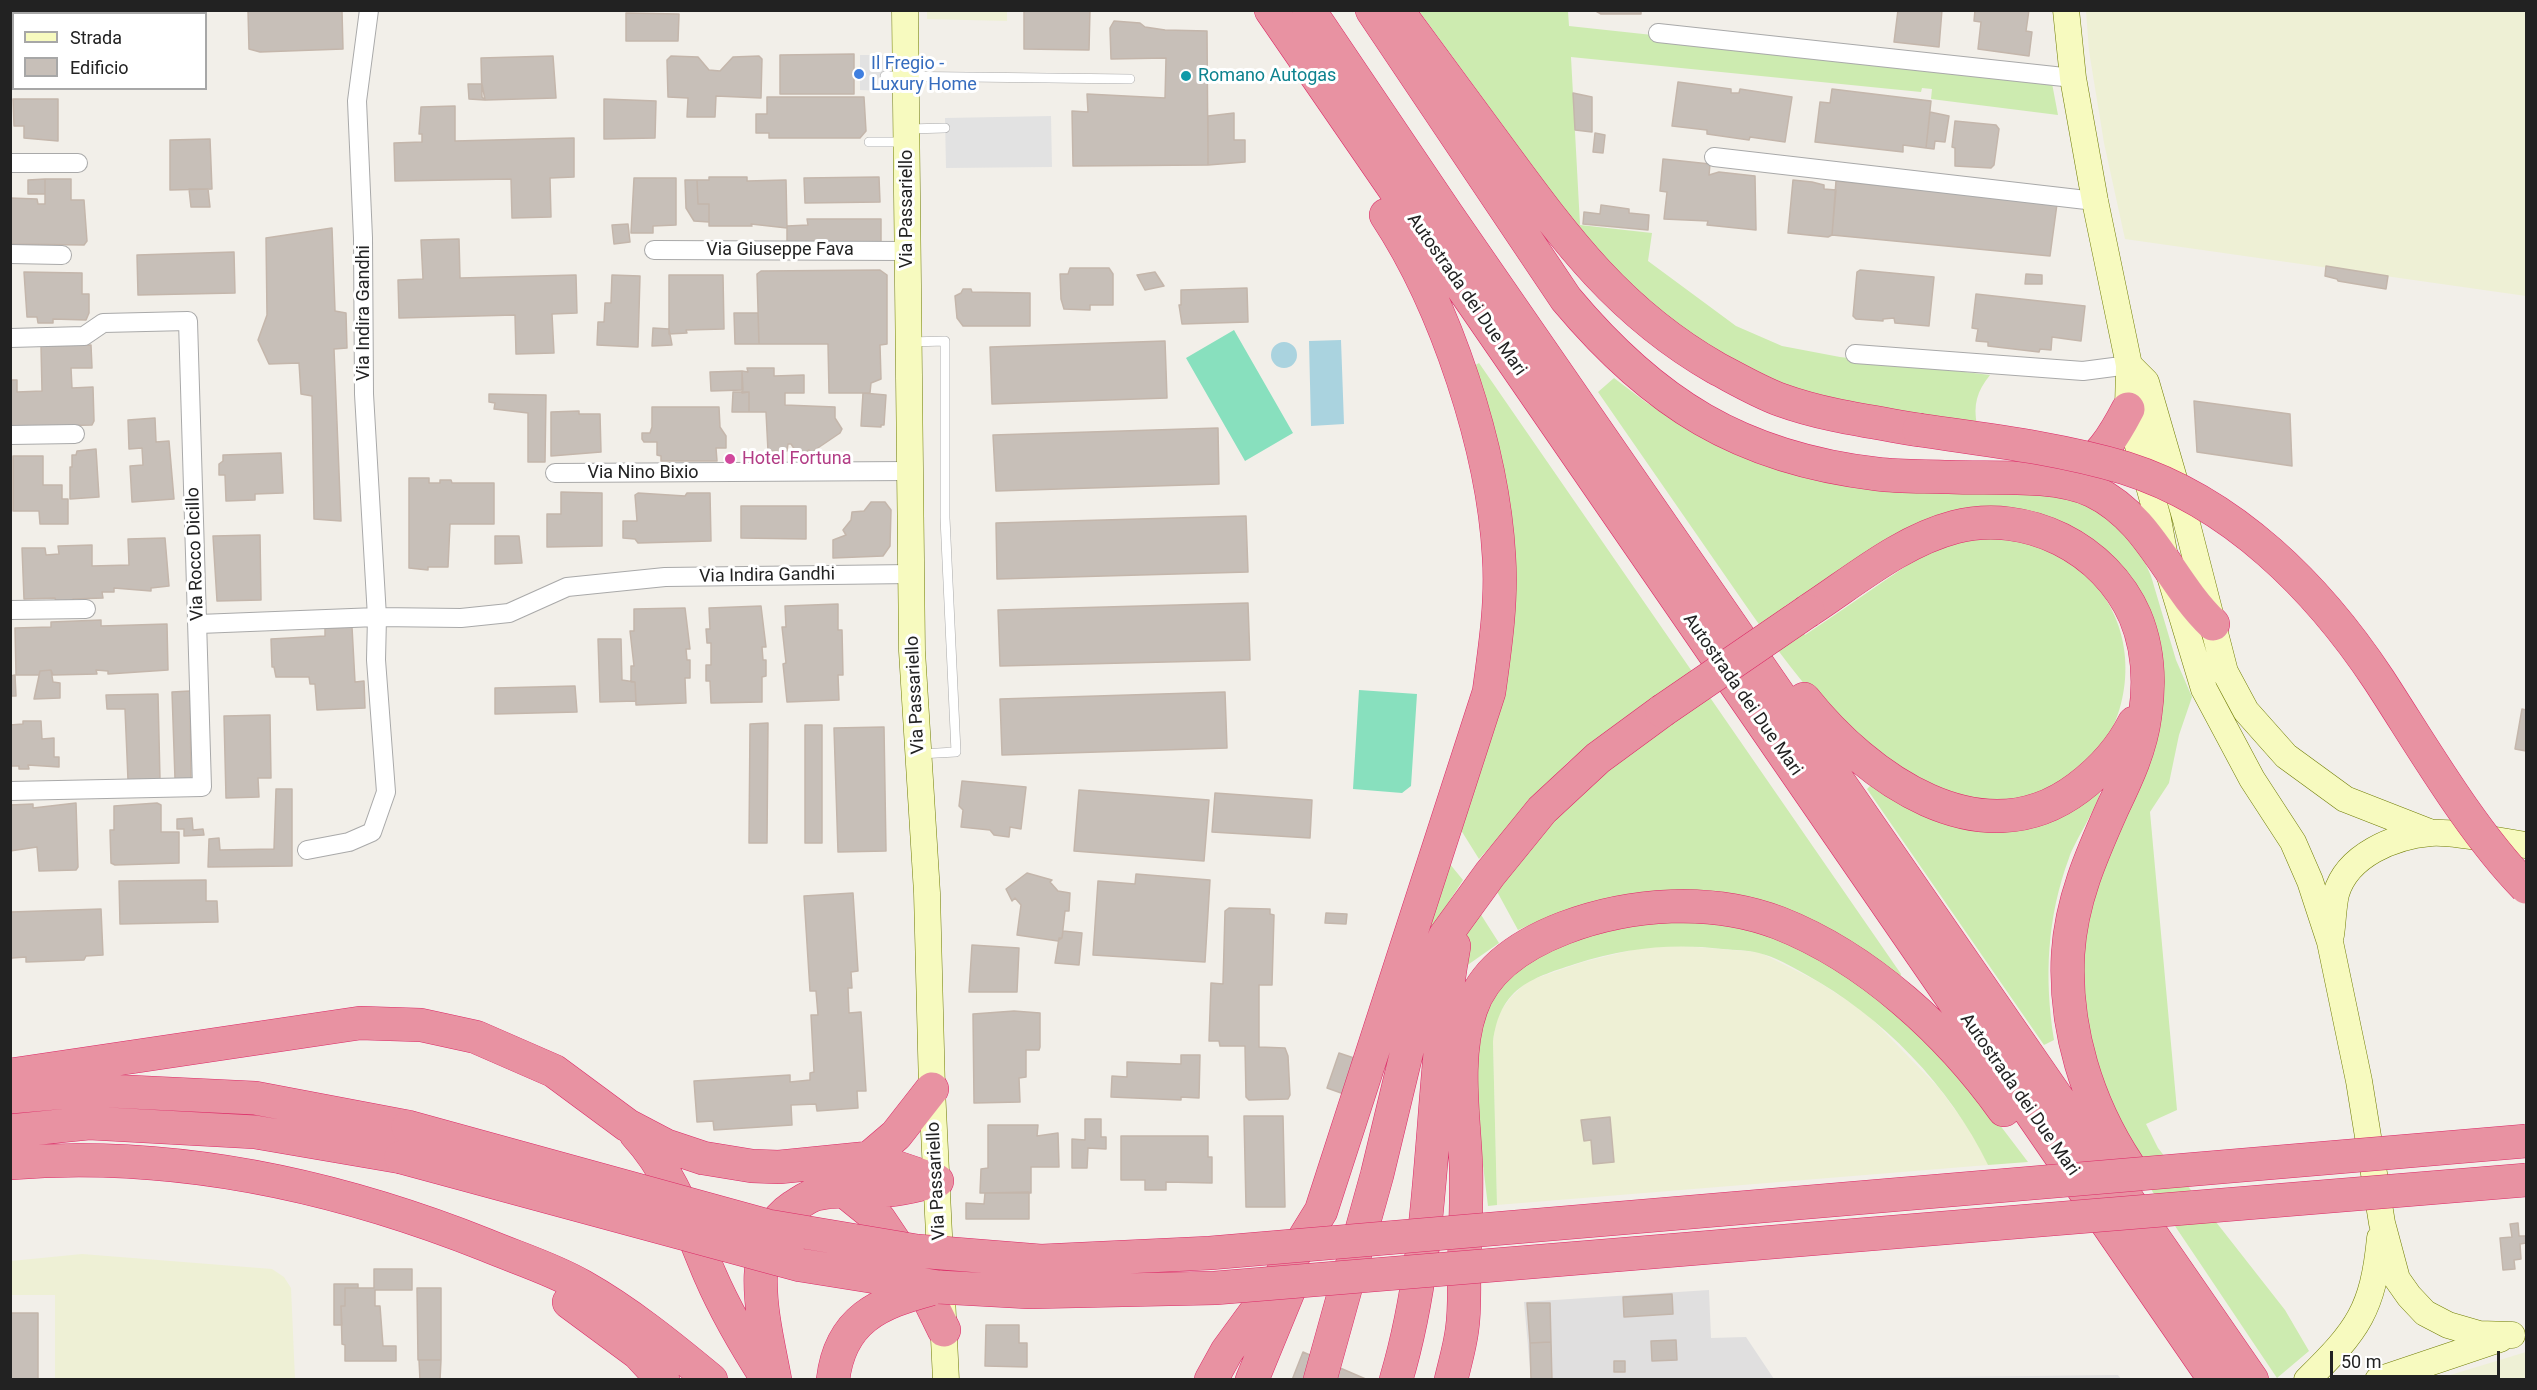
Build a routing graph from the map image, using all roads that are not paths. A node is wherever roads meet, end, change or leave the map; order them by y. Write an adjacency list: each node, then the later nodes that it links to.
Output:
1 (369, 10): 39 (street, Via Indira Gandhi)
2 (905, 10): 10 (street, Via Passariello)
3 (1252, 10): 63 (highway)
4 (1271, 10): 82 (highway, Autostrada dei Due Mari)
5 (1309, 10): 13 (highway, Autostrada dei Due Mari)
6 (1372, 10): 34 (highway)
7 (1397, 10): 48 (highway, bridge)
8 (2066, 10): 11 (street)
9 (1658, 33): 11 (street)
10 (895, 76): 12 (lane); 15 (street, Via Passariello)
11 (2073, 78): 20 (street)
12 (1130, 79)
13 (1376, 111): 42 (highway); 69 (highway, Autostrada dei Due Mari)
14 (945, 128): 15 (lane)
15 (906, 136): 16 (lane); 22 (street, Via Passariello)
16 (868, 142)
17 (1714, 157): 20 (street)
18 (10, 163): 19 (street)
19 (78, 163)
20 (2095, 201): 28 (street)
21 (654, 250): 22 (street, Via Giuseppe Fava)
22 (906, 251): 26 (street, Via Passariello)
23 (10, 254): 24 (street)
24 (62, 255)
25 (10, 338): 40 (street, Via Rocco Dicillo)
26 (910, 342): 32 (street, Via Passariello); 43 (lane)
27 (1855, 354): 28 (street)
28 (2129, 365): 29 (street); 41 (street)
29 (2128, 409): 34 (highway); 35 (street)
30 (75, 434): 31 (street)
31 (10, 435)
32 (910, 471): 33 (street, Via Nino Bixio); 36 (street, Via Passariello)
33 (555, 473)
34 (2057, 481): 35 (highway)
35 (2166, 563): 41 (highway); 50 (street)
36 (912, 574): 39 (street, Via Indira Gandhi); 43 (street, Via Passariello)
37 (86, 609): 38 (street)
38 (10, 610)
39 (377, 617): 40 (street, Via Indira Gandhi); 47 (street, Via Indira Gandhi)
40 (199, 624): 44 (street, Via Rocco Dicillo)
41 (2213, 624): 45 (street)
42 (2147, 688): 49 (highway, bridge); 69 (highway)
43 (919, 754): 52 (street, Via Passariello)
44 (10, 791)
45 (2432, 832): 46 (street); 50 (street)
46 (2526, 845)
47 (307, 850)
48 (2526, 886)
49 (1463, 913): 78 (highway); 79 (highway)
50 (2330, 942): 64 (street)
51 (10, 1075): 54 (highway)
52 (932, 1089): 58 (highway); 61 (street, Via Passariello)
53 (10, 1096): 57 (highway)
54 (627, 1125): 58 (highway); 72 (highway)
55 (10, 1131): 57 (highway)
56 (2526, 1141): 57 (highway, bridge)
57 (405, 1142): 66 (highway, bridge)
58 (869, 1158): 61 (highway)
59 (10, 1163): 65 (highway)
60 (2526, 1180): 66 (highway, bridge)
61 (937, 1181): 62 (highway); 67 (street, Via Passariello)
62 (843, 1190): 67 (highway); 73 (highway)
63 (1321, 1211): 76 (highway); 77 (highway)
64 (2382, 1223): 68 (street); 83 (street)
65 (500, 1251): 70 (highway); 71 (highway)
66 (938, 1287): 74 (highway, bridge)
67 (944, 1330): 75 (street, Via Passariello)
68 (2519, 1334): 84 (street)
69 (2260, 1379)
70 (663, 1380)
71 (711, 1380)
72 (768, 1380)
73 (775, 1380)
74 (833, 1380)
75 (946, 1380)
76 (1211, 1380)
77 (1252, 1380)
78 (1320, 1380)
79 (1396, 1380)
80 (1451, 1380): 81 (highway)
81 (2203, 1380)
82 (2215, 1380)
83 (2307, 1380)
84 (2378, 1380)

